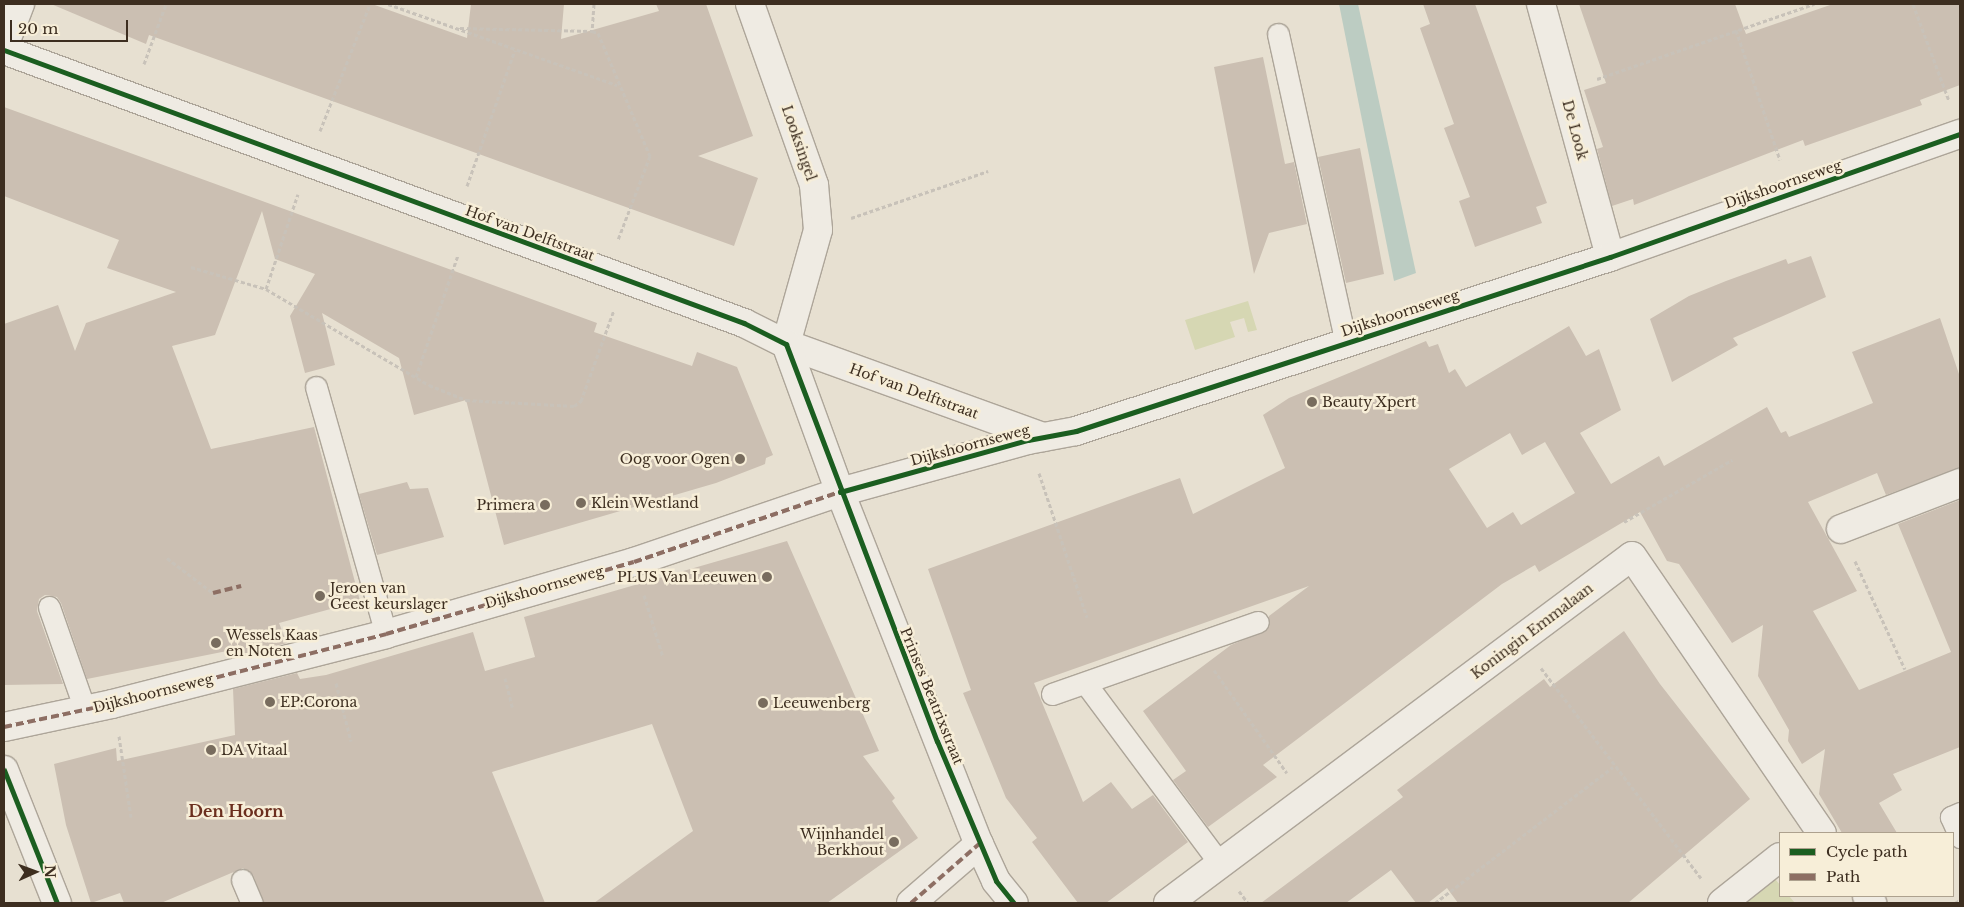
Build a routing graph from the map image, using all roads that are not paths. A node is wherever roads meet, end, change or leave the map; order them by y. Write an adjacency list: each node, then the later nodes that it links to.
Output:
1 (20, 4): 5 (street)
2 (750, 4): 10 (street, Looksingel)
3 (1541, 4): 8 (street, De Look)
4 (1278, 34): 9 (lane)
5 (4, 46)
6 (4, 50): 10 (street, Hof van Delftstraat)
7 (1960, 134): 8 (street, Dijkshoornseweg)
8 (1610, 257): 9 (street, Dijkshoornseweg)
9 (1346, 342): 12 (street, Dijkshoornseweg)
10 (786, 344): 12 (street, Hof van Delftstraat); 14 (street)
11 (316, 387): 18 (lane)
12 (1043, 437): 14 (street, Dijkshoornseweg)
13 (1960, 483): 15 (street)
14 (840, 492): 18 (street, Dijkshoornseweg); 27 (street, Prinses Beatrixstraat)
15 (1841, 529)
16 (49, 607): 21 (lane)
17 (1258, 622): 19 (lane)
18 (386, 634): 21 (street, Dijkshoornseweg)
19 (1086, 684): 20 (lane); 29 (lane)
20 (1052, 694)
21 (85, 710): 22 (street, Dijkshoornseweg)
22 (4, 728)
23 (4, 770): 31 (street)
24 (1960, 813): 26 (lane)
25 (1816, 831): 29 (street, Koningin Emmalaan)
26 (1960, 837)
27 (979, 844): 33 (street); 34 (street, Prinses Beatrixstraat)
28 (1779, 858): 36 (street)
29 (1220, 864): 35 (street, Koningin Emmalaan)
30 (242, 880): 32 (lane)
31 (57, 903)
32 (252, 903)
33 (911, 903)
34 (1014, 903)
35 (1168, 903)
36 (1722, 903)

